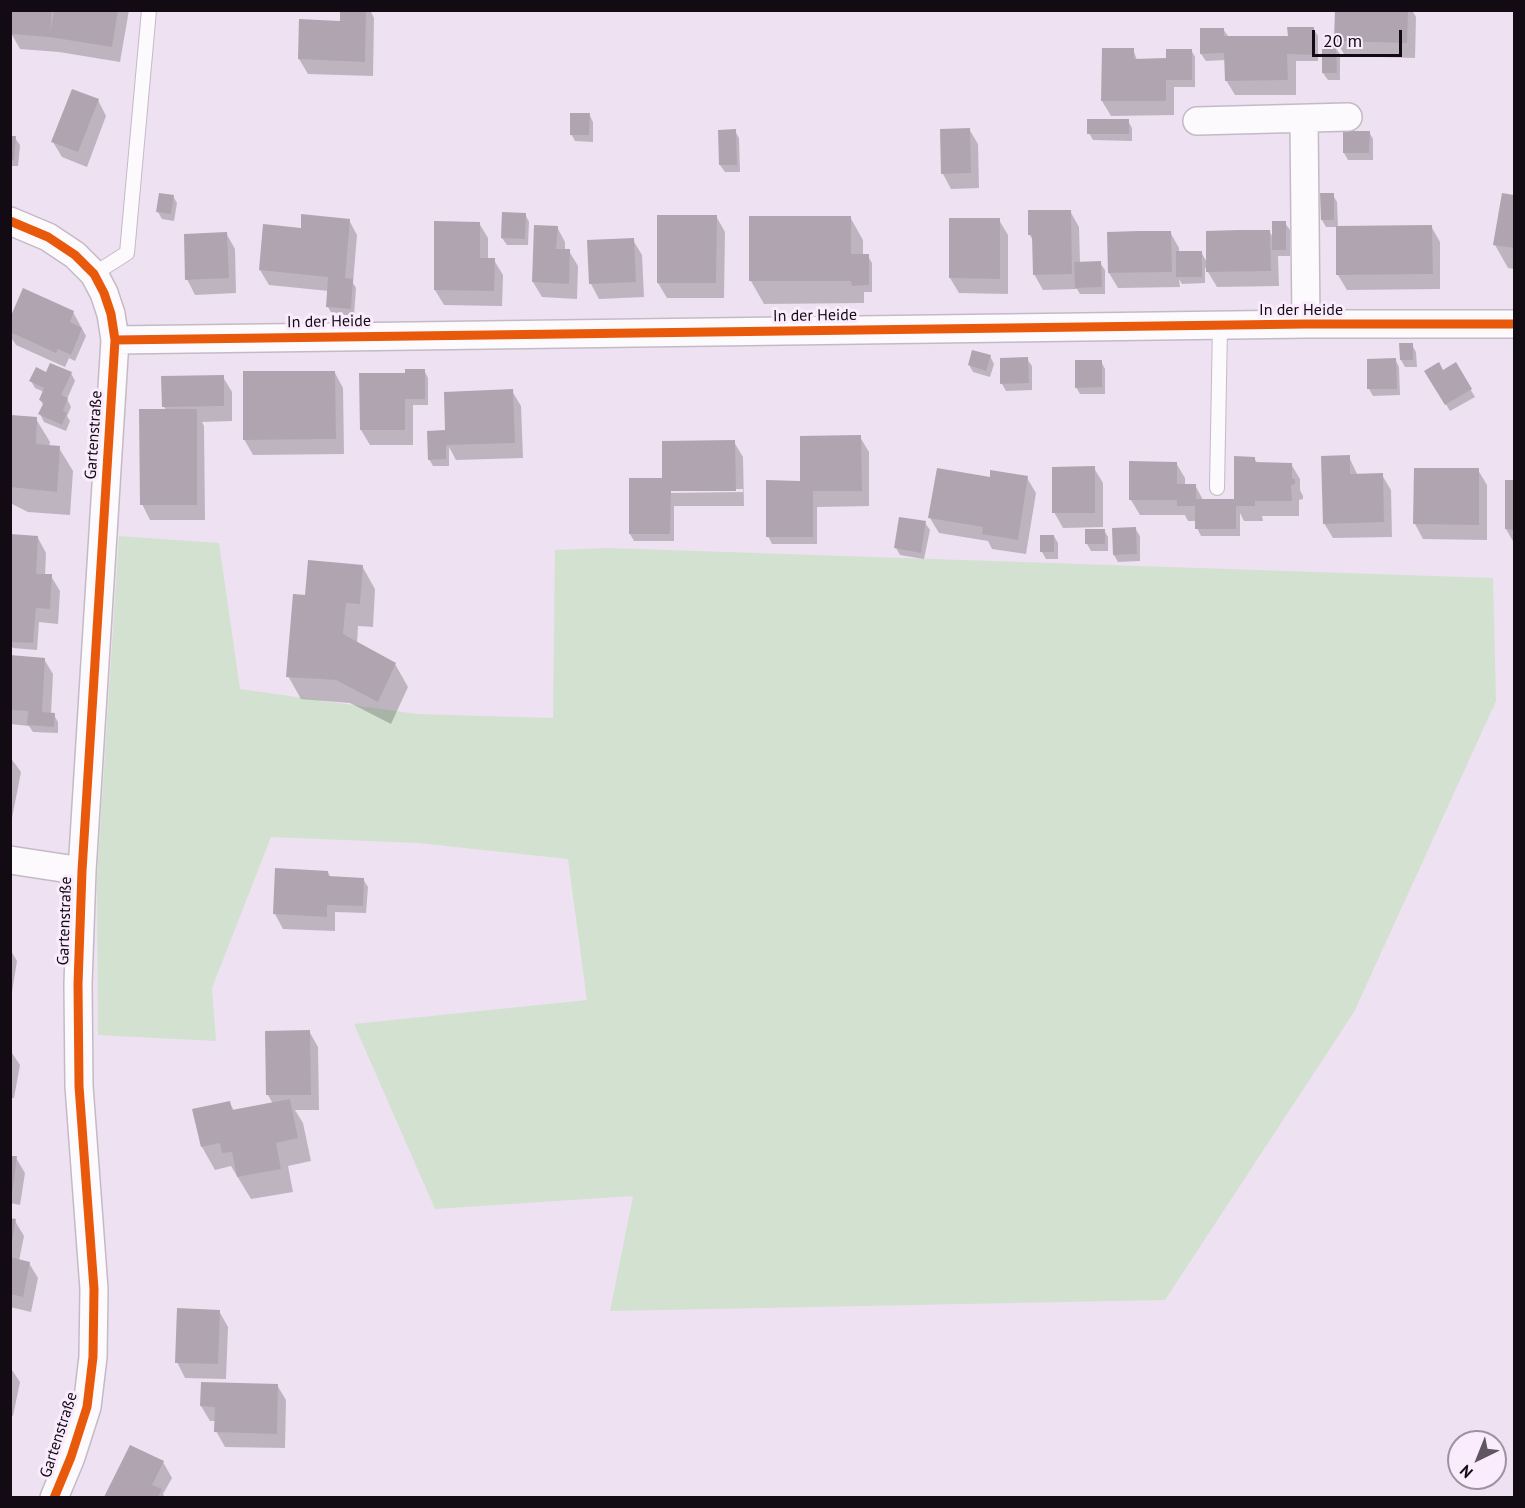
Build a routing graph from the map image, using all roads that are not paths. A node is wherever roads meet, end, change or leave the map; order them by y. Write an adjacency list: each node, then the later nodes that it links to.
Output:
1 (149, 10): 6 (lane)
2 (1348, 117): 3 (street)
3 (1304, 119): 4 (street); 7 (street, In der Heide)
4 (1197, 122)
5 (10, 221): 6 (street)
6 (94, 274): 10 (street, Gartenstraße)
7 (1306, 324): 8 (street, In der Heide); 9 (street, In der Heide)
8 (1515, 324)
9 (1220, 326): 10 (street, In der Heide); 11 (lane)
10 (115, 340): 13 (street, Gartenstraße)
11 (1217, 488)
12 (10, 860): 13 (street)
13 (82, 872): 14 (street, Gartenstraße)
14 (54, 1497)

